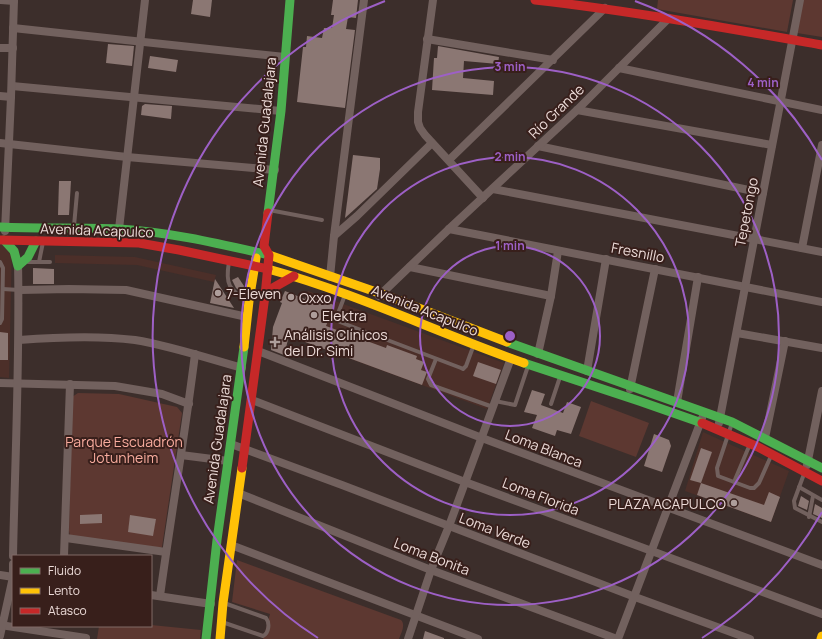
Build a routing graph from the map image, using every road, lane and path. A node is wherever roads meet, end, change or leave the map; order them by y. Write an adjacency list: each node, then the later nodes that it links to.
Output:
1 (1, 0): 2 (street)
2 (14, 0): 12 (street)
3 (145, 0): 15 (street)
4 (290, 0): 19 (main road, Avenida Guadalajara)
5 (364, 0): 50 (street)
6 (433, 0): 13 (street)
7 (535, 0): 9 (main road)
8 (800, 0): 14 (street, Tepetongo)
9 (556, 1): 10 (main road)
10 (605, 6): 11 (main road); 20 (street)
11 (669, 18): 14 (main road); 21 (street, Río Grande)
12 (13, 28): 15 (street); 18 (street)
13 (428, 39): 20 (street); 32 (street)
14 (793, 40): 16 (main road); 26 (street, Tepetongo)
15 (141, 41): 19 (street); 25 (street)
16 (822, 45)
17 (0, 48): 18 (street)
18 (13, 48): 22 (street)
19 (285, 56): 29 (main road, Avenida Guadalajara)
20 (553, 60): 37 (street)
21 (619, 68): 26 (street); 27 (street, Río Grande)
22 (12, 86): 24 (street); 25 (street)
23 (0, 96): 24 (street)
24 (11, 97): 31 (street)
25 (133, 98): 29 (street); 36 (street)
26 (781, 102): 28 (street); 33 (street, Tepetongo)
27 (577, 110): 33 (street); 35 (street, Río Grande)
28 (822, 110)
29 (281, 112): 38 (main road, Avenida Guadalajara)
30 (0, 143): 31 (street)
31 (9, 143): 36 (street); 45 (street)
32 (432, 143): 37 (street); 50 (street)
33 (772, 145): 41 (street, Tepetongo)
34 (822, 145): 56 (street)
35 (538, 146): 39 (street, Río Grande); 41 (street)
36 (127, 157): 38 (street); 48 (street)
37 (449, 160): 42 (street)
38 (275, 170): 43 (main road, Avenida Guadalajara)
39 (493, 189): 42 (street, Río Grande); 53 (street)
40 (77, 193): 47 (lane)
41 (763, 193): 53 (street, Tepetongo)
42 (483, 198): 49 (street, Río Grande)
43 (269, 210): 44 (lane); 55 (main road, Avenida Guadalajara)
44 (322, 220)
45 (2, 227): 46 (main road, Avenida Acapulco); 51 (street)
46 (18, 228): 47 (main road, Avenida Acapulco); 52 (street)
47 (74, 228): 48 (main road, Avenida Acapulco)
48 (119, 229): 59 (main road, Avenida Acapulco)
49 (449, 229): 57 (street, Fresnillo); 67 (street, Río Grande)
50 (334, 236): 72 (street)
51 (2, 240): 52 (main road, Avenida Acapulco); 66 (main road)
52 (18, 240): 54 (main road, Avenida Acapulco); 66 (street)
53 (754, 240): 56 (street); 74 (street, Tepetongo)
54 (40, 241): 62 (main road, Avenida Acapulco); 64 (lane); 66 (main road)
55 (264, 246): 59 (main road); 60 (main road)
56 (802, 248): 58 (street)
57 (558, 251): 61 (street, Fresnillo); 80 (street)
58 (822, 252)
59 (257, 253): 60 (main road, Avenida Acapulco); 68 (main road, Avenida Guadalajara)
60 (269, 256): 70 (main road, Avenida Guadalajara); 72 (main road, Avenida Acapulco)
61 (606, 259): 69 (street, Fresnillo); 98 (street)
62 (229, 261): 68 (main road, Avenida Acapulco); 81 (lane)
63 (0, 262): 75 (lane)
64 (39, 262): 65 (lane); 66 (lane)
65 (50, 262)
66 (21, 264): 76 (street)
67 (410, 267): 78 (street, Río Grande); 80 (street)
68 (255, 268): 70 (main road, Avenida Acapulco); 81 (main road, Avenida Guadalajara)
69 (655, 269): 73 (street, Fresnillo); 103 (street)
70 (268, 270): 71 (main road, Avenida Acapulco); 79 (main road, Avenida Guadalajara)
71 (294, 276): 77 (main road, Avenida Acapulco); 79 (main road)
72 (330, 277): 78 (main road, Avenida Acapulco)
73 (698, 277): 74 (street, Fresnillo); 107 (street)
74 (745, 286): 82 (street, Fresnillo); 86 (street, Tepetongo)
75 (3, 289): 76 (lane); 85 (lane)
76 (20, 290): 84 (street); 87 (street)
77 (346, 294): 83 (main road, Avenida Acapulco); 95 (lane)
78 (382, 294): 83 (street, Río Grande); 93 (main road, Avenida Acapulco)
79 (265, 296): 91 (main road, Avenida Guadalajara)
80 (551, 296): 93 (street)
81 (249, 301): 84 (main road, Avenida Guadalajara)
82 (822, 302)
83 (371, 304): 89 (main road, Avenida Acapulco)
84 (247, 317): 97 (main road, Avenida Guadalajara)
85 (0, 323)
86 (737, 333): 88 (street); 112 (street, Tepetongo)
87 (19, 340): 92 (street); 100 (street)
88 (785, 341): 90 (street); 118 (street)
89 (474, 345): 94 (main road, Avenida Acapulco); 95 (lane)
90 (822, 348)
91 (258, 351): 106 (main road, Avenida Guadalajara); 117 (street, Loma Blanca)
92 (195, 354): 97 (street); 108 (street)
93 (538, 354): 98 (main road, Avenida Acapulco)
94 (511, 358): 96 (main road, Avenida Acapulco); 109 (street)
95 (436, 359): 109 (lane)
96 (528, 363): 99 (main road, Avenida Acapulco); 109 (lane)
97 (242, 368): 119 (main road, Avenida Guadalajara)
98 (587, 371): 103 (main road, Avenida Acapulco)
99 (561, 375): 105 (main road, Avenida Acapulco); 110 (lane)
100 (19, 382): 101 (street); 102 (street); 143 (street)
101 (0, 383)
102 (70, 384): 108 (street); 139 (street)
103 (631, 386): 105 (street); 107 (main road, Avenida Acapulco)
104 (822, 391): 124 (street)
105 (628, 398): 113 (main road, Avenida Acapulco)
106 (252, 400): 121 (main road, Avenida Guadalajara); 129 (street, Loma Florida)
107 (677, 402): 111 (main road, Avenida Acapulco)
108 (189, 404): 123 (street)
109 (494, 404): 117 (street)
110 (551, 404)
111 (704, 412): 112 (main road, Avenida Acapulco); 113 (street)
112 (720, 418): 114 (main road, Avenida Acapulco); 115 (street, Tepetongo)
113 (700, 422): 115 (main road, Avenida Acapulco); 135 (street)
114 (732, 422): 116 (lane); 118 (main road, Avenida Acapulco)
115 (718, 429): 116 (main road, Avenida Acapulco)
116 (728, 434): 120 (main road, Avenida Acapulco); 130 (lane)
117 (482, 438): 129 (street); 135 (street, Loma Blanca)
118 (765, 438): 124 (main road, Avenida Acapulco)
119 (231, 444): 121 (street, Loma Verde); 125 (main road, Avenida Guadalajara)
120 (750, 444): 122 (main road, Avenida Acapulco); 130 (lane)
121 (245, 449): 132 (main road, Avenida Guadalajara); 138 (street, Loma Verde)
122 (771, 454): 127 (main road, Avenida Acapulco); 130 (lane)
123 (181, 455): 125 (street); 142 (street)
124 (808, 460): 126 (main road, Avenida Acapulco); 127 (street)
125 (228, 461): 154 (main road, Avenida Guadalajara)
126 (822, 468)
127 (805, 472): 128 (main road, Avenida Acapulco); 131 (lane)
128 (822, 481)
129 (465, 482): 138 (street); 141 (street, Loma Florida)
130 (734, 482)
131 (799, 487): 133 (lane); 136 (lane)
132 (238, 493): 140 (main road, Avenida Guadalajara); 146 (street, Loma Bonita)
133 (813, 496): 134 (lane); 136 (lane)
134 (822, 500)
135 (668, 508): 141 (street); 145 (street, Loma Blanca)
136 (809, 517): 137 (lane)
137 (822, 522)
138 (449, 526): 146 (street); 152 (street, Loma Verde)
139 (66, 538): 142 (street); 144 (street)
140 (231, 546): 153 (main road, Avenida Guadalajara); 156 (street)
141 (651, 551): 152 (street); 155 (street, Loma Florida)
142 (166, 552): 151 (street)
143 (13, 555)
144 (64, 555)
145 (822, 565)
146 (430, 570): 156 (street); 167 (street, Loma Bonita)
147 (0, 575): 148 (street)
148 (12, 577)
149 (12, 581): 158 (street)
150 (152, 595): 151 (street)
151 (160, 596): 154 (street)
152 (635, 597): 167 (street); 168 (street, Loma Verde)
153 (223, 603): 157 (main road, Avenida Guadalajara); 157 (lane)
154 (210, 604): 163 (main road, Avenida Guadalajara)
155 (822, 614)
156 (416, 616): 165 (street); 166 (street)
157 (221, 622): 164 (main road, Avenida Guadalajara)
158 (2, 625): 159 (street); 161 (street)
159 (0, 636)
160 (822, 636): 169 (main road)
161 (60, 637): 162 (street)
162 (86, 638)
163 (206, 639)
164 (220, 639)
165 (408, 639)
166 (478, 639)
167 (617, 639)
168 (750, 639)
169 (821, 639)

